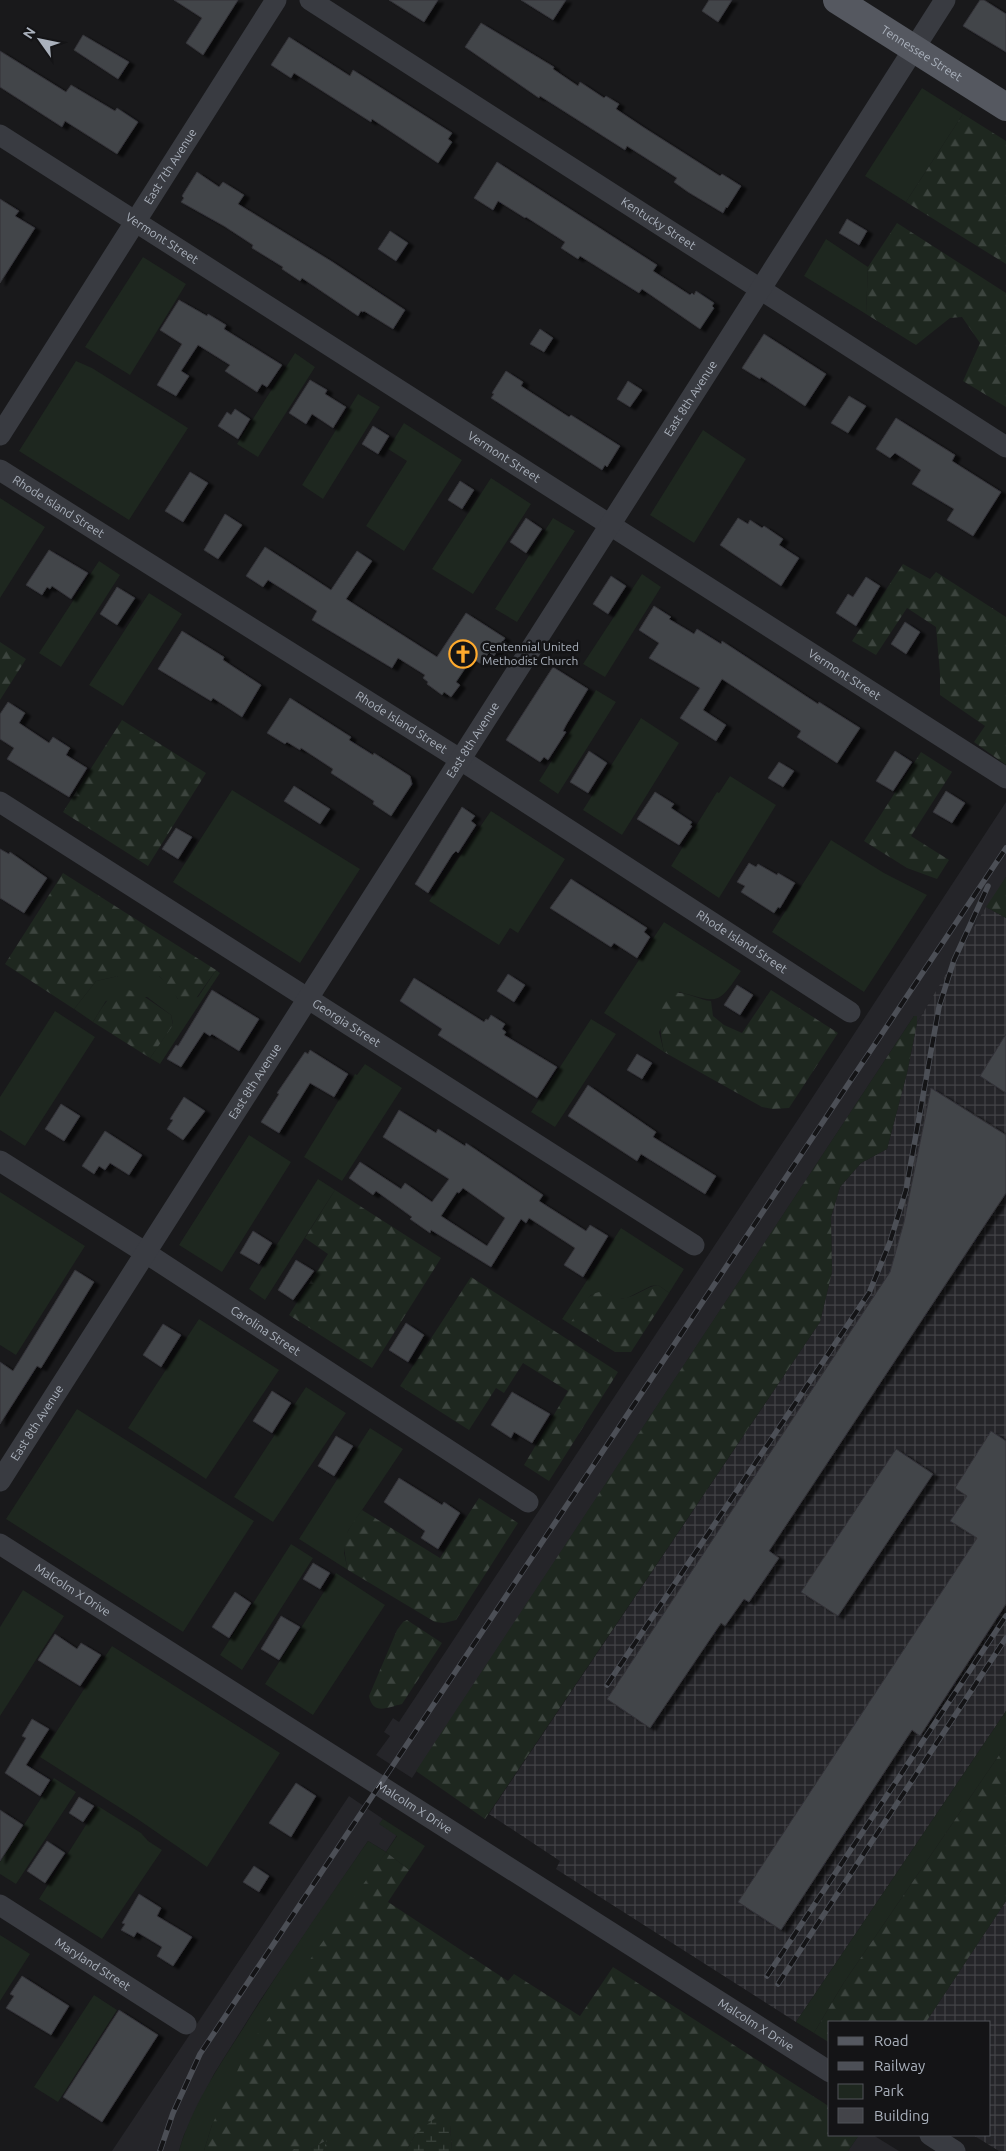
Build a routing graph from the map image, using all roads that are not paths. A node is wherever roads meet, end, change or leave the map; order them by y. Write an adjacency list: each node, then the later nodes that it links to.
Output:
1 (276, 0): 8 (street, East 7th Avenue)
2 (310, 0): 9 (street, Kentucky Street)
3 (837, 0): 5 (main road, Tennessee Street)
4 (945, 0): 5 (street, East 8th Avenue)
5 (914, 49): 6 (main road, Tennessee Street); 9 (street, East 8th Avenue)
6 (1006, 106)
7 (0, 135): 8 (street, Vermont Street)
8 (135, 221): 10 (street, East 7th Avenue); 13 (street, Vermont Street)
9 (762, 288): 11 (street, Kentucky Street); 13 (street, East 8th Avenue)
10 (0, 435)
11 (1006, 447)
12 (0, 470): 14 (street, Rhode Island Street)
13 (611, 524): 14 (street, East 8th Avenue); 15 (street, Vermont Street)
14 (461, 760): 17 (street, East 8th Avenue); 18 (street, Rhode Island Street)
15 (1006, 778)
16 (0, 802): 17 (street, Georgia Street)
17 (309, 998): 20 (street, Georgia Street); 21 (street, East 8th Avenue)
18 (850, 1012)
19 (0, 1161): 21 (street, Carolina Street)
20 (694, 1245)
21 (146, 1253): 22 (street, East 8th Avenue); 23 (street, Carolina Street)
22 (0, 1482)
23 (528, 1502)
24 (0, 1544): 27 (street, Malcolm X Drive)
25 (0, 1905): 26 (street, Maryland Street)
26 (186, 2024)
27 (828, 2071)
28 (932, 2136): 29 (street)
29 (955, 2151)

